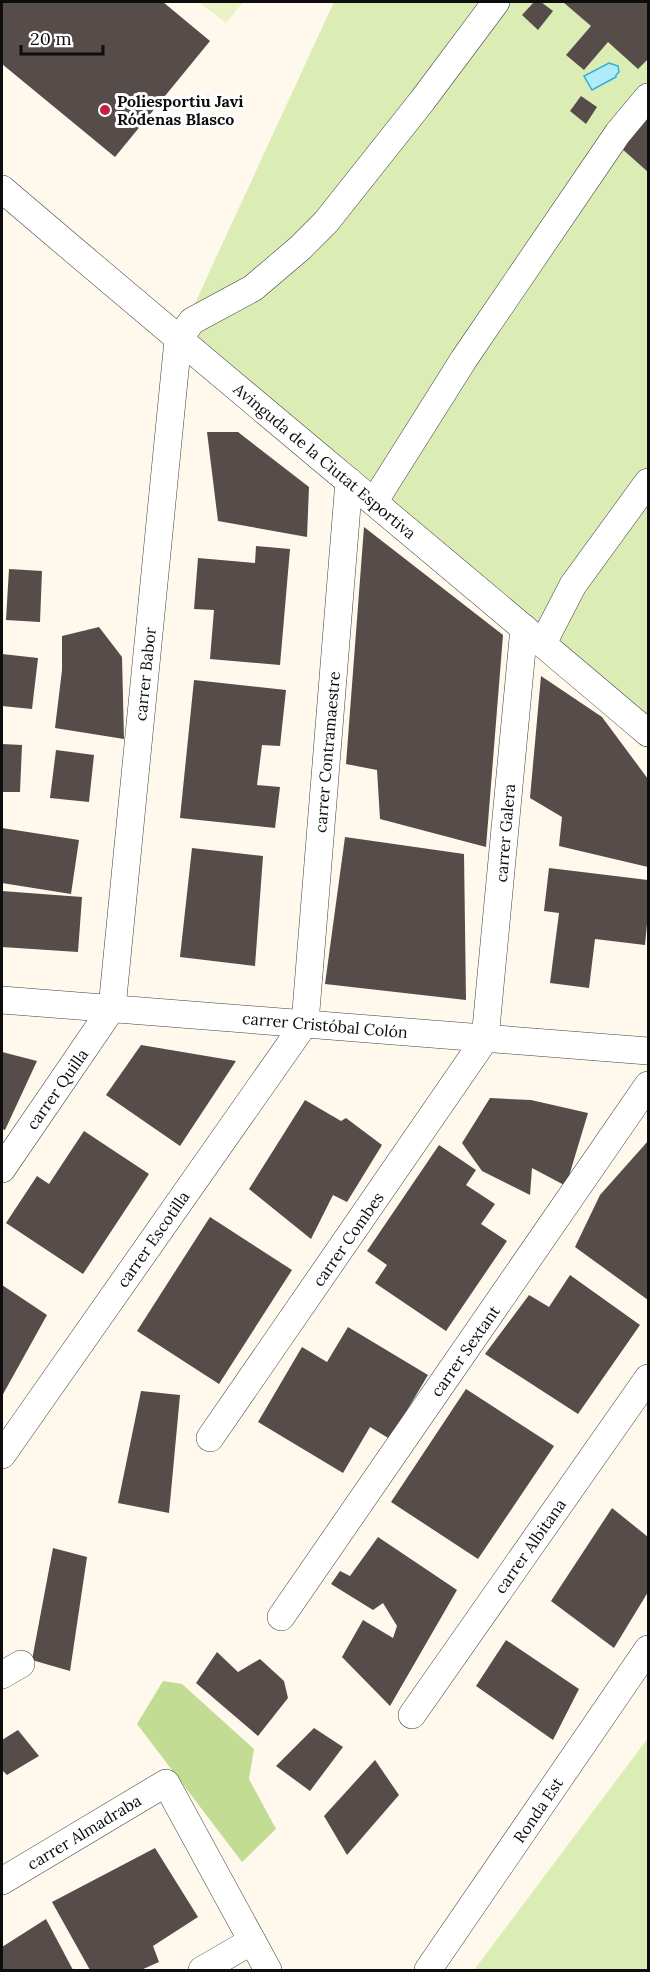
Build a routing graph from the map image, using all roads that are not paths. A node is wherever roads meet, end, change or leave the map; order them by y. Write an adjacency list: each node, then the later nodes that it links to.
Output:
1 (496, 2): 4 (street)
2 (648, 97): 7 (street)
3 (2, 189): 4 (street, Avinguda de la Ciutat Esportiva)
4 (178, 340): 5 (street, Avinguda de la Ciutat Esportiva); 11 (street, carrer Babor)
5 (349, 481): 7 (street, Avinguda de la Ciutat Esportiva); 12 (street, carrer Contramaestre)
6 (648, 482): 8 (street)
7 (374, 502): 8 (street, Avinguda de la Ciutat Esportiva)
8 (533, 635): 9 (street, Avinguda de la Ciutat Esportiva); 13 (street, carrer Galera)
9 (648, 733)
10 (2, 1000): 11 (street, carrer Cristóbal Colón)
11 (112, 1008): 12 (street, carrer Cristóbal Colón); 16 (street, carrer Quilla)
12 (305, 1023): 13 (street, carrer Cristóbal Colón); 19 (street, carrer Escotilla)
13 (485, 1039): 14 (street, carrer Cristóbal Colón); 18 (street, carrer Combes)
14 (648, 1051)
15 (648, 1085): 20 (street, carrer Sextant)
16 (2, 1169)
17 (648, 1378): 22 (street, carrer Albitana)
18 (210, 1438)
19 (2, 1455)
20 (281, 1617)
21 (648, 1649): 27 (street, Ronda Est)
22 (412, 1715)
23 (2, 1881): 24 (street, carrer Almadraba)
24 (252, 1941): 25 (street); 26 (street)
25 (202, 1971)
26 (268, 1971)
27 (428, 1971)

